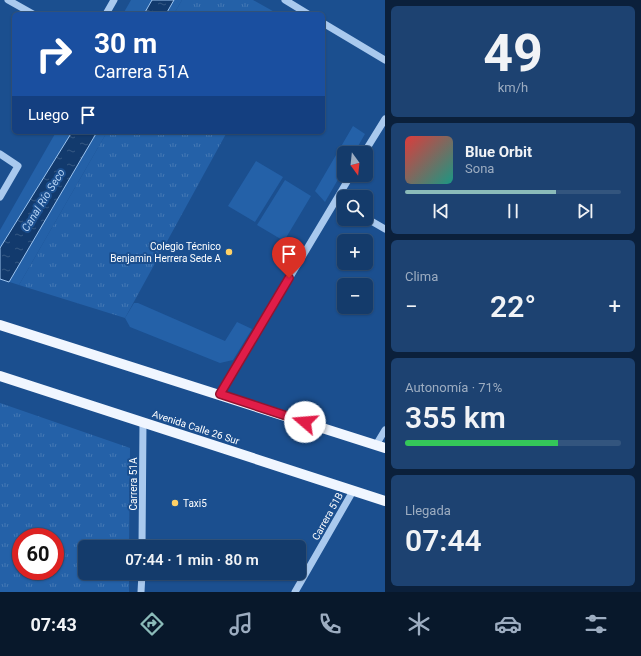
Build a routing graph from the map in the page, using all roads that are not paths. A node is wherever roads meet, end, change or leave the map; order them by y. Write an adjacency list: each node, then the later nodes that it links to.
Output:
1 (8, 0): 4 (street)
2 (114, 0): 5 (street)
3 (285, 0): 6 (street)
4 (29, 12)
5 (107, 12)
6 (305, 12)
7 (325, 24): 8 (street)
8 (385, 60)
9 (385, 119): 10 (street)
10 (368, 146)
11 (0, 154): 13 (street)
12 (347, 182): 14 (street)
13 (0, 197)
14 (336, 200): 19 (street)
15 (373, 222): 16 (street)
16 (385, 230)
17 (0, 325): 19 (main road)
18 (0, 376): 20 (main road, Avenida Calle 26 Sur)
19 (220, 394): 22 (main road)
20 (143, 422): 23 (main road, Avenida Calle 26 Sur); 25 (street, Carrera 51A)
21 (385, 430): 22 (street)
22 (381, 446)
23 (352, 491): 24 (main road, Avenida Calle 26 Sur); 28 (street, Carrera 51B)
24 (385, 501)
25 (142, 540)
26 (142, 580): 27 (street)
27 (142, 592)
28 (296, 592)

